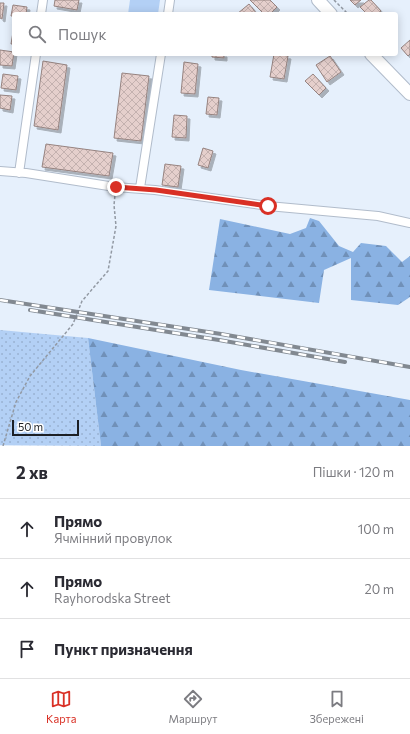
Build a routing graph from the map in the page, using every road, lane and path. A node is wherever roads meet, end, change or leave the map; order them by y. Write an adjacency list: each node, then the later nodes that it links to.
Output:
1 (43, 0): 5 (street)
2 (170, 0): 6 (street)
3 (318, 0): 7 (main road)
4 (334, 0): 8 (path)
5 (41, 12)
6 (168, 12)
7 (330, 12)
8 (346, 12)
9 (36, 56): 14 (street)
10 (161, 56): 16 (street)
11 (373, 56): 12 (main road)
12 (410, 94)
13 (0, 171): 14 (street)
14 (20, 173): 15 (street)
15 (116, 187): 16 (street); 18 (path)
16 (140, 188): 17 (street)
17 (410, 223)
18 (3, 446)

